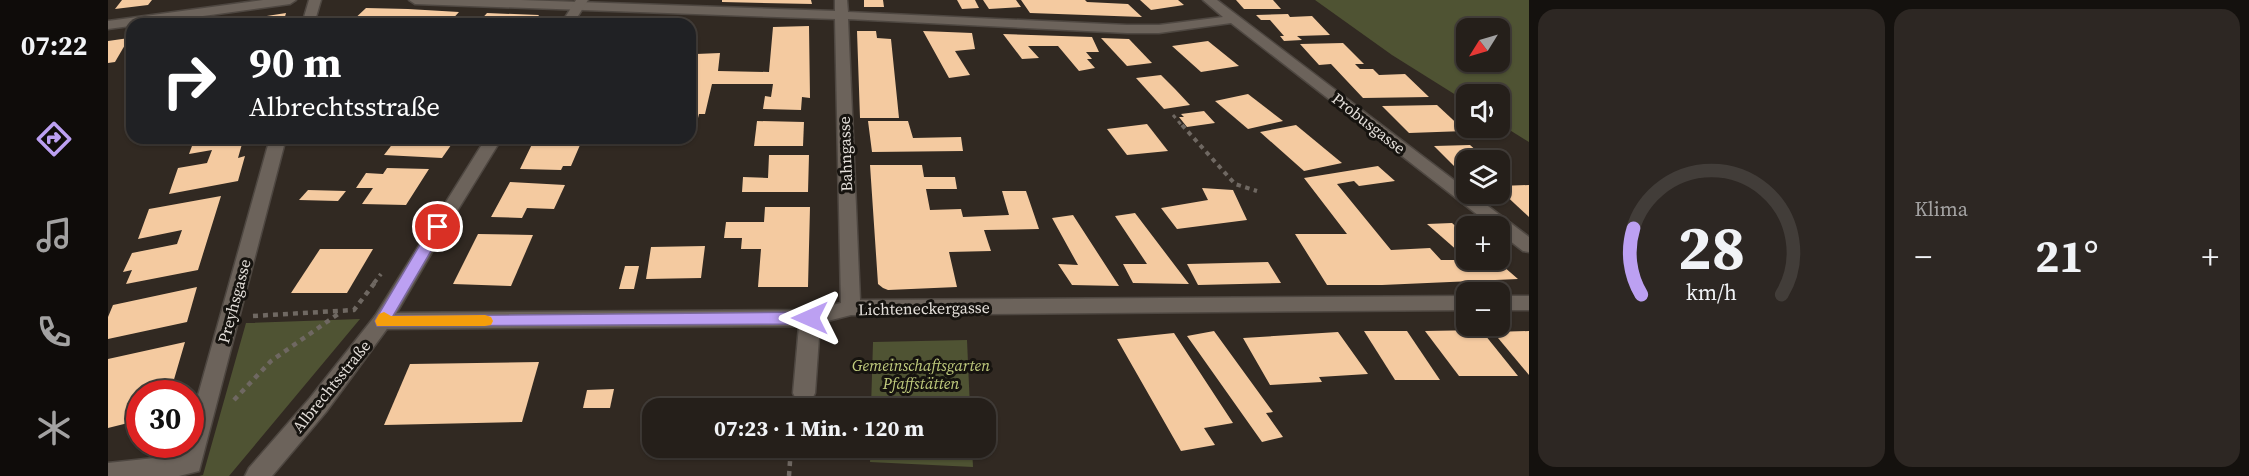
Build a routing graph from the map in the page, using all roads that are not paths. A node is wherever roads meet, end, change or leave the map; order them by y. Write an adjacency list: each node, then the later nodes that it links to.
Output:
1 (290, 0): 7 (street)
2 (315, 0): 8 (street)
3 (416, 0): 5 (street)
4 (1209, 0): 10 (street, Probusgasse)
5 (581, 3): 6 (street); 9 (street)
6 (841, 8): 10 (street); 19 (street, Bahngasse)
7 (159, 18)
8 (310, 18)
9 (571, 18)
10 (1234, 19): 15 (street, Probusgasse)
11 (126, 23): 12 (street)
12 (108, 25)
13 (276, 144): 23 (street, Preyhsgasse)
14 (491, 144): 21 (street, Albrechtsstraße)
15 (1529, 246)
16 (1456, 303): 19 (street, Lichteneckergasse)
17 (1510, 303): 18 (street)
18 (1529, 303)
19 (850, 308): 20 (street, Lichteneckergasse)
20 (810, 318): 21 (street, Lichteneckergasse); 22 (street)
21 (382, 321): 24 (street, Albrechtsstraße)
22 (804, 393)
23 (108, 474)
24 (257, 476)

